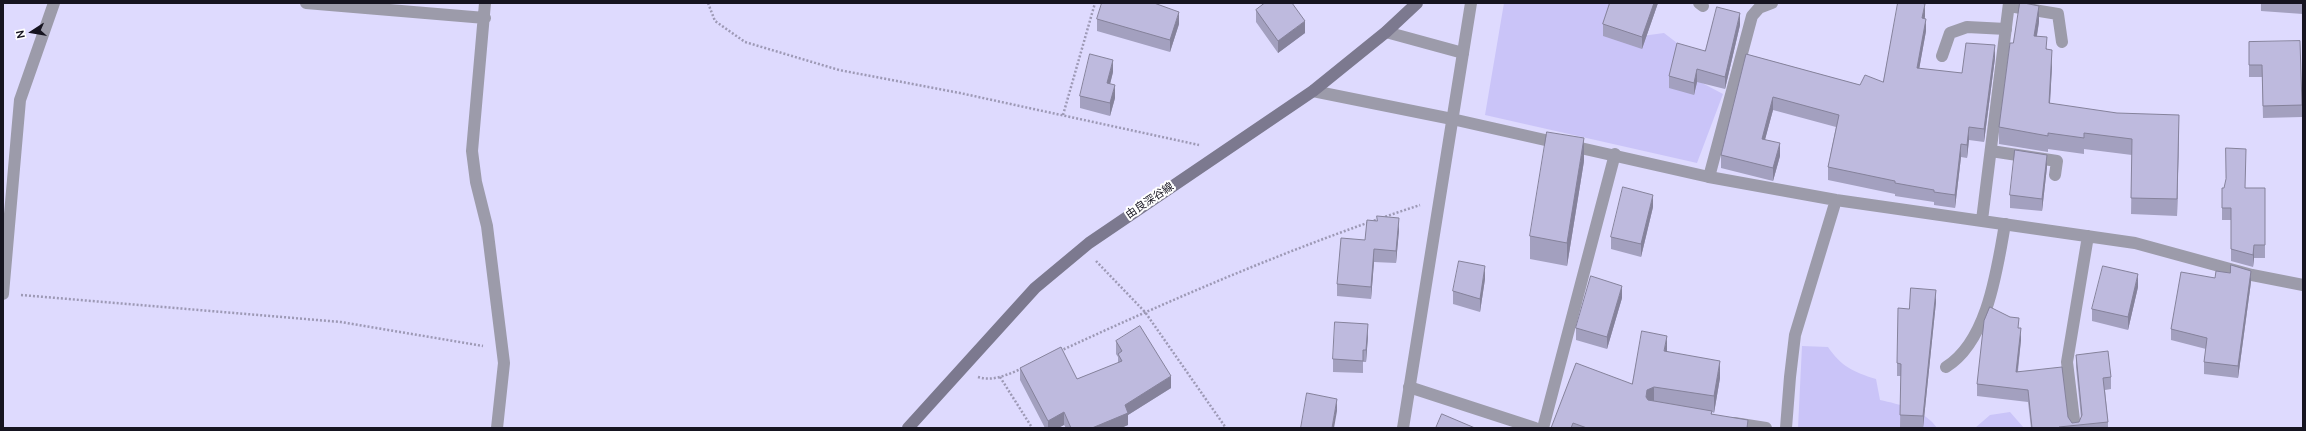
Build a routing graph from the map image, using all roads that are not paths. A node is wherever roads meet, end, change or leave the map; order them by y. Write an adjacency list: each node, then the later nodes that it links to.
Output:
1 (54, 3): 25 (street)
2 (306, 3): 8 (street)
3 (485, 3): 8 (street)
4 (1471, 3): 12 (street)
5 (1772, 3): 19 (street)
6 (1413, 4): 10 (main road, 由良深谷線)
7 (2009, 5): 9 (street); 11 (street)
8 (485, 18): 29 (street)
9 (2006, 30): 13 (street); 16 (street)
10 (1386, 32): 12 (street); 14 (main road, 由良深谷線)
11 (2062, 42)
12 (1463, 53): 15 (street)
13 (1942, 56)
14 (1313, 91): 15 (street); 30 (main road, 由良深谷線)
15 (1452, 119): 17 (street); 27 (street)
16 (1990, 151): 18 (street); 21 (street)
17 (1615, 154): 19 (street); 33 (street)
18 (2056, 175)
19 (1709, 177): 20 (street)
20 (1836, 200): 21 (street); 35 (street)
21 (1982, 220): 22 (street)
22 (2005, 224): 23 (street); 26 (street)
23 (2088, 236): 24 (street); 36 (street)
24 (2303, 285)
25 (3, 294)
26 (1946, 367)
27 (1409, 387): 31 (street); 32 (street)
28 (1721, 421): 34 (street)
29 (497, 428)
30 (908, 428)
31 (1402, 428)
32 (1535, 428)
33 (1543, 428)
34 (1766, 428)
35 (1786, 428)
36 (2076, 428)

